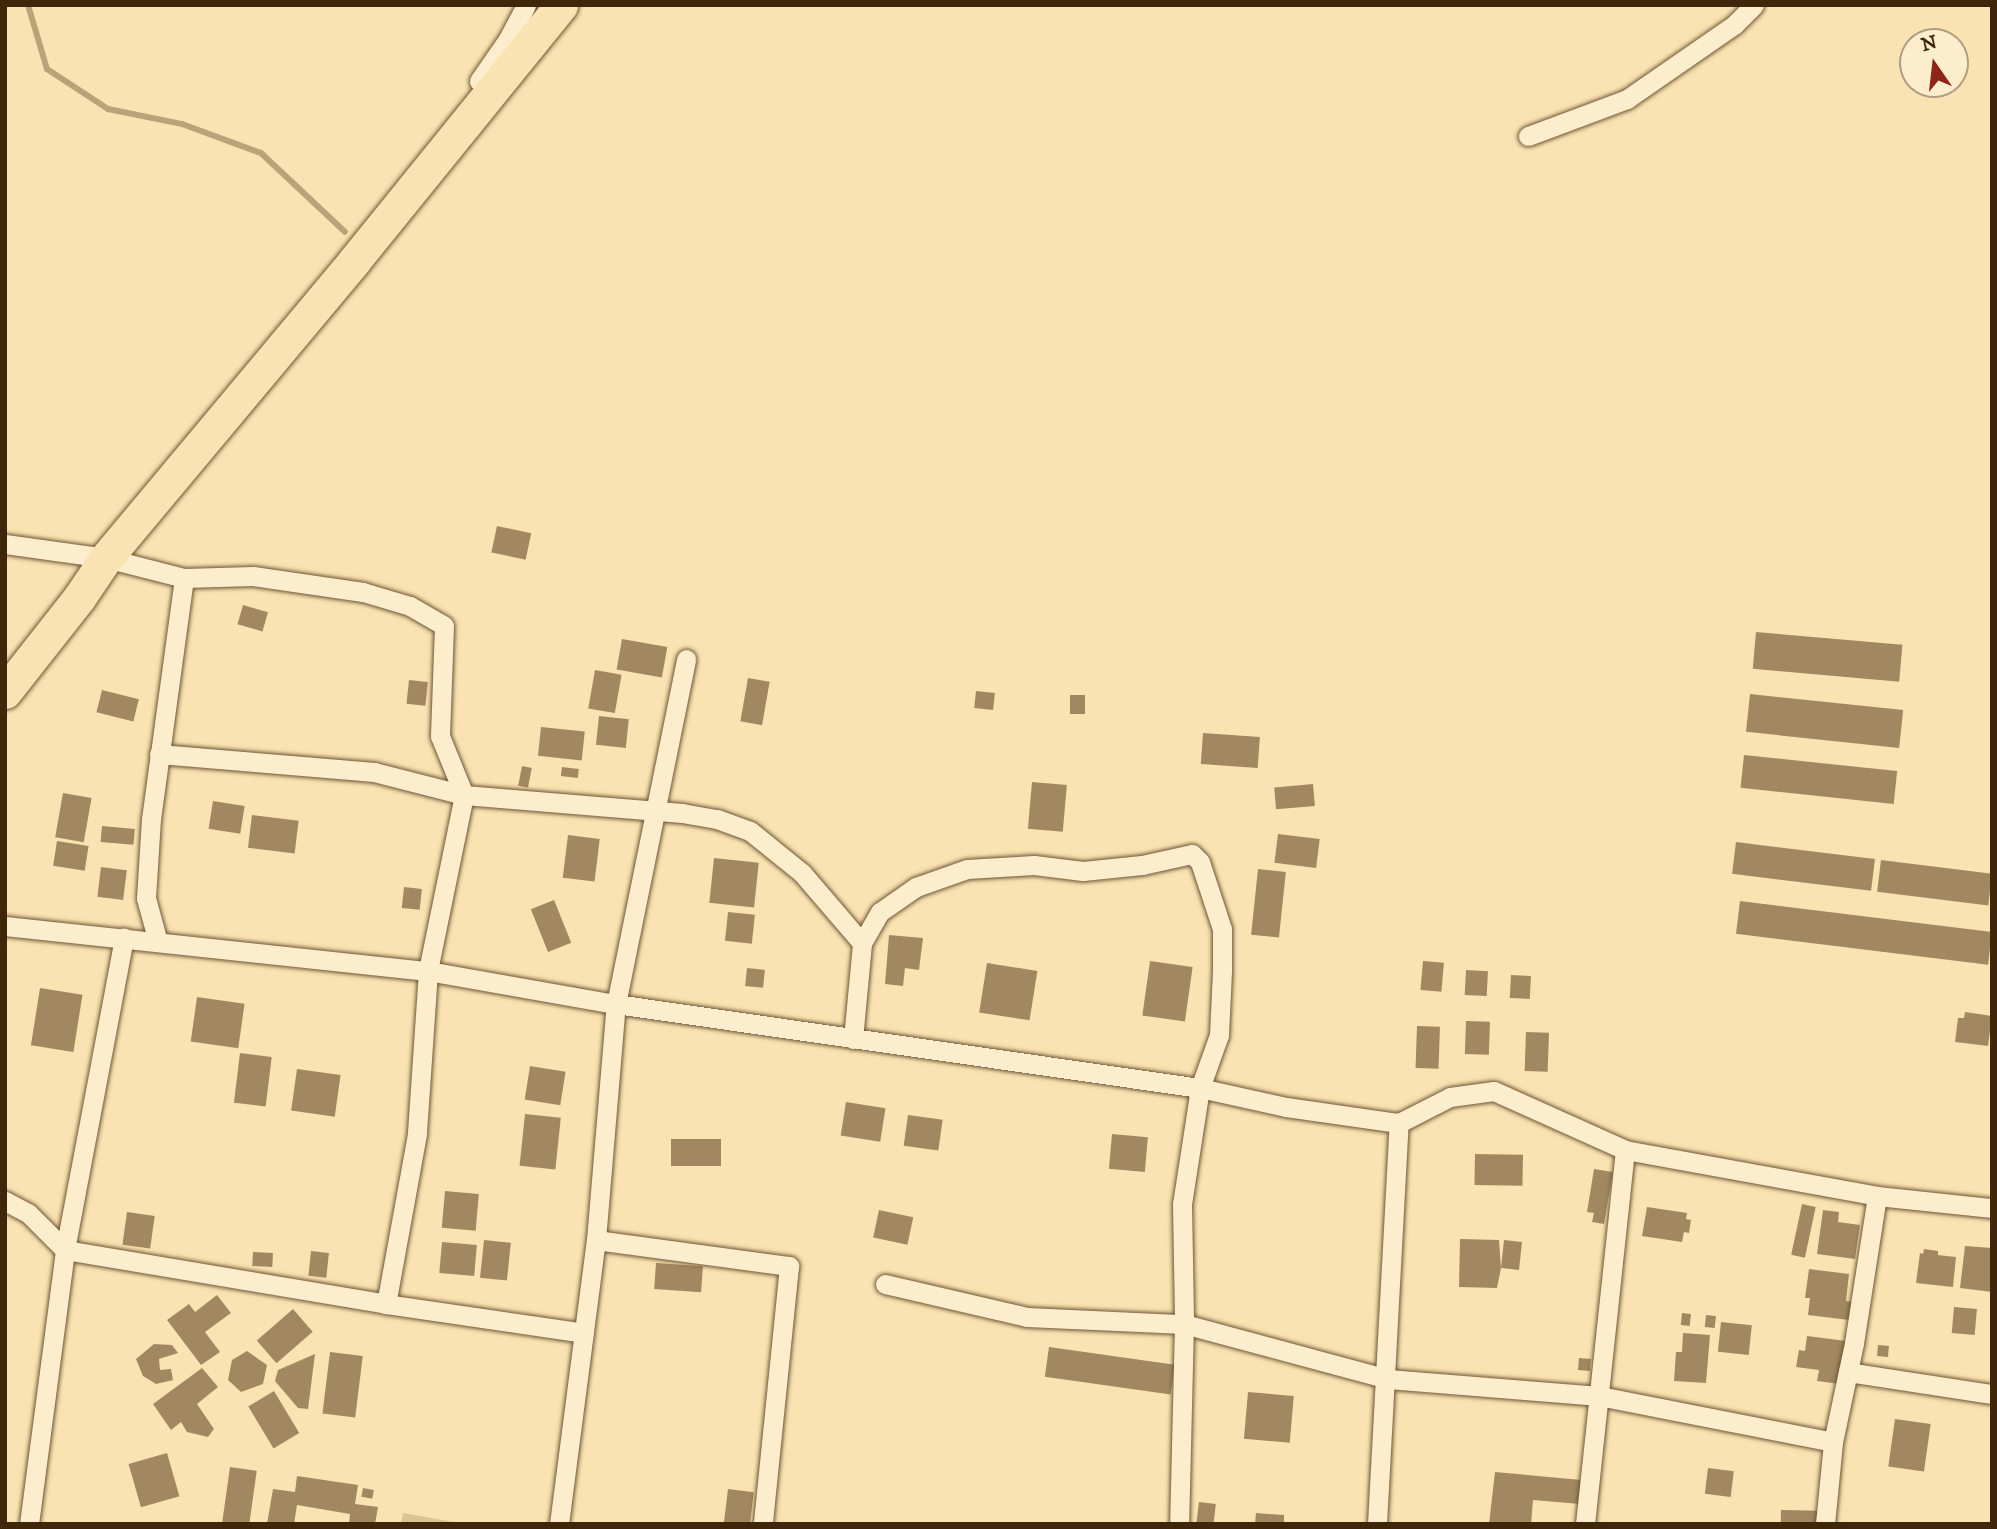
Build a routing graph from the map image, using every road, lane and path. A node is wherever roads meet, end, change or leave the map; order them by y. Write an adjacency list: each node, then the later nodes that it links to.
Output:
1 (526, 5): 5 (street)
2 (561, 5): 5 (highway)
3 (1754, 5): 4 (street)
4 (1528, 136)
5 (400, 203): 7 (highway)
6 (5, 544): 7 (street)
7 (106, 558): 8 (street); 10 (highway)
8 (184, 578): 11 (street); 12 (street)
9 (686, 659): 13 (street)
10 (5, 692)
11 (159, 754): 12 (street); 16 (street)
12 (464, 795): 13 (street); 18 (street)
13 (653, 810): 17 (street); 19 (street)
14 (5, 926): 15 (street)
15 (124, 938): 16 (street); 28 (street)
16 (158, 942): 18 (street)
17 (862, 943): 20 (street); 21 (street)
18 (428, 971): 19 (street); 30 (street)
19 (616, 1004): 20 (street); 27 (street)
20 (853, 1038): 21 (street)
21 (1200, 1088): 22 (street); 31 (street)
22 (1399, 1123): 23 (street); 34 (street)
23 (1625, 1150): 24 (street); 36 (street)
24 (1877, 1196): 26 (street); 33 (street)
25 (5, 1201): 28 (street)
26 (1992, 1208)
27 (596, 1240): 32 (street); 40 (street)
28 (65, 1250): 30 (street); 38 (street)
29 (886, 1284): 31 (street)
30 (386, 1304): 32 (street)
31 (1184, 1324): 34 (street); 41 (street)
32 (584, 1333): 39 (street)
33 (1848, 1372): 35 (street); 37 (street)
34 (1388, 1379): 36 (street); 42 (street)
35 (1992, 1394)
36 (1599, 1396): 37 (street); 43 (street)
37 (1833, 1442): 44 (street)
38 (29, 1524)
39 (559, 1524)
40 (762, 1524)
41 (1179, 1524)
42 (1377, 1524)
43 (1585, 1524)
44 (1825, 1524)

